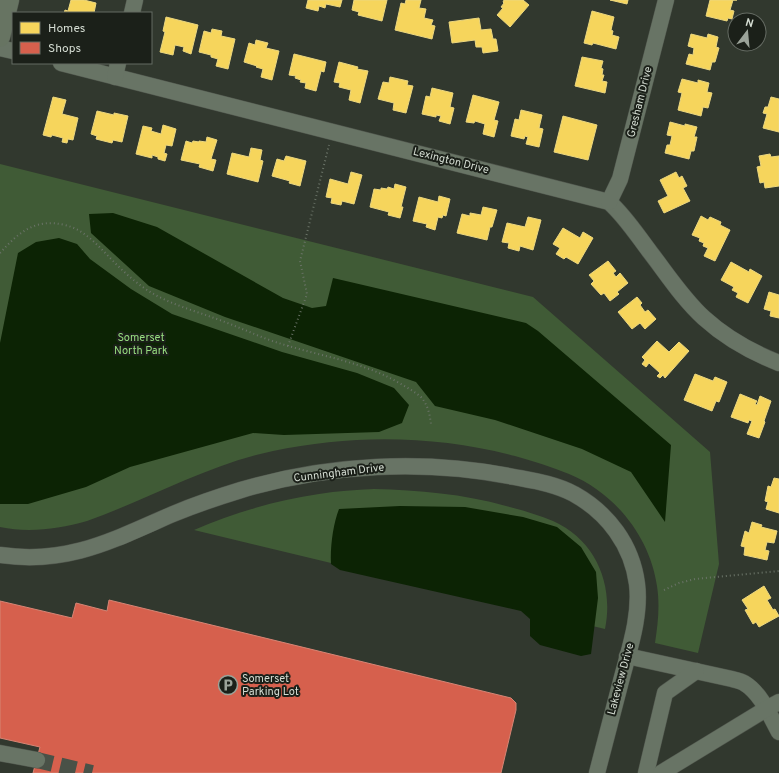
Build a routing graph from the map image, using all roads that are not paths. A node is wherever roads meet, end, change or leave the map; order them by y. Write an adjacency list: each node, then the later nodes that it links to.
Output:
1 (8, 0): 5 (main road)
2 (135, 0): 4 (street)
3 (666, 0): 10 (street, Gresham Drive)
4 (132, 12)
5 (0, 37)
6 (0, 48): 7 (street)
7 (12, 51)
8 (69, 64): 9 (street, Lexington Drive)
9 (116, 70): 10 (street, Lexington Drive)
10 (609, 202): 11 (street)
11 (779, 363)
12 (0, 555): 13 (street, Cunningham Drive)
13 (637, 584): 14 (street, Lakeview Drive)
14 (627, 656): 15 (street); 20 (street, Lakeview Drive)
15 (696, 671): 16 (street); 21 (street)
16 (772, 706): 17 (street); 22 (street)
17 (779, 732)
18 (0, 753): 19 (street)
19 (37, 760)
20 (597, 773)
21 (646, 773)
22 (661, 773)

